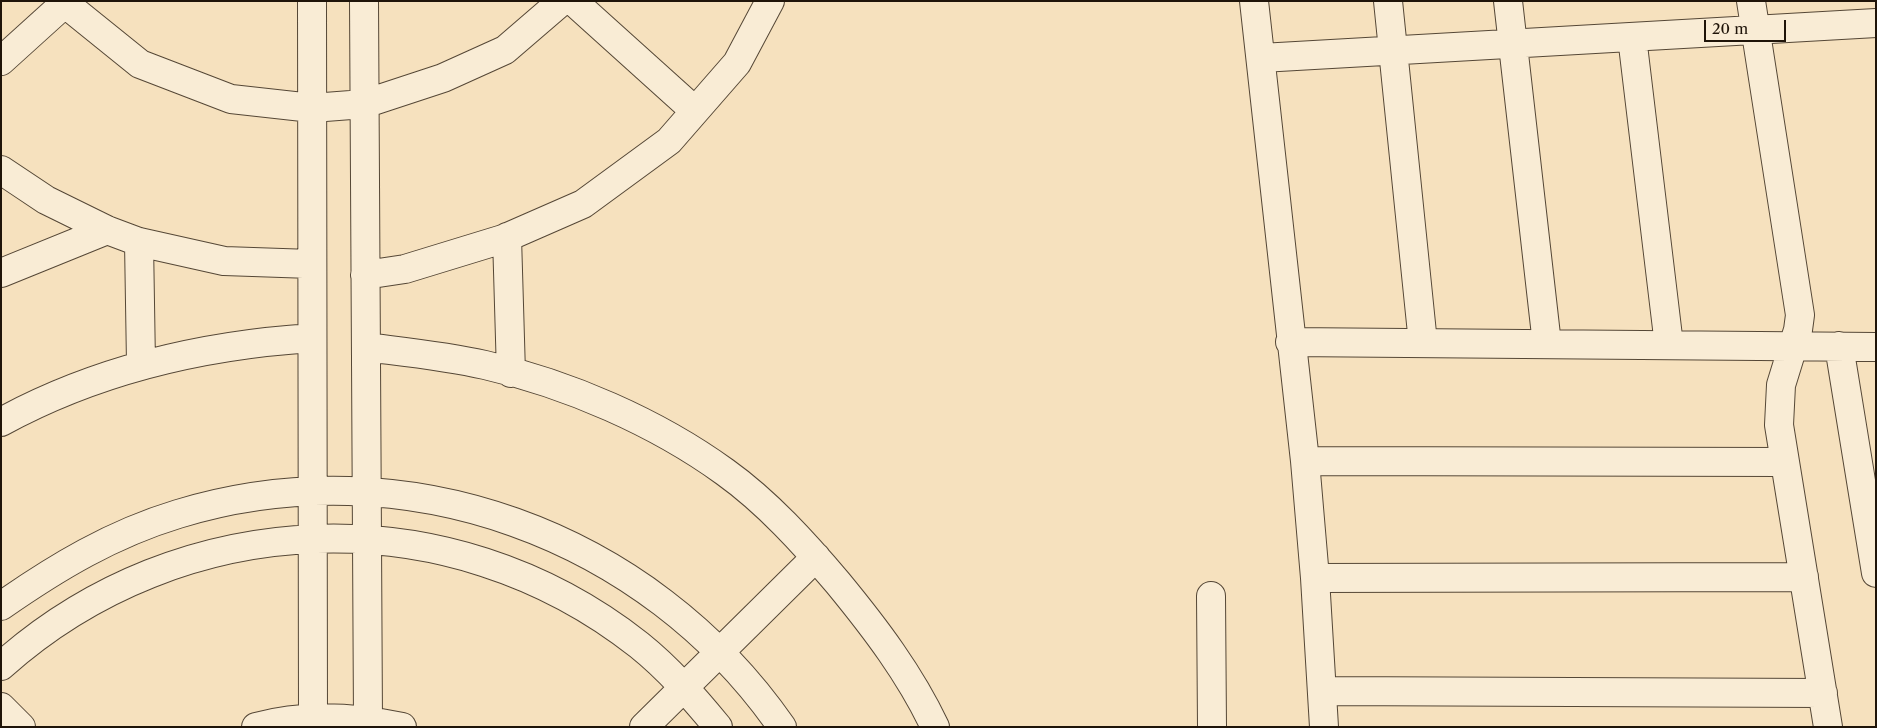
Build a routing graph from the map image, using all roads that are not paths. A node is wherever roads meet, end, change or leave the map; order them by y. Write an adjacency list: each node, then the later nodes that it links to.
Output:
1 (312, 1): 19 (street)
2 (364, 1): 18 (street)
3 (562, 1): 18 (street)
4 (573, 1): 20 (street)
5 (770, 1): 20 (street)
6 (1254, 1): 16 (street)
7 (1388, 1): 15 (street)
8 (1508, 1): 14 (street)
9 (1751, 1): 12 (street)
10 (63, 3): 17 (street); 19 (street)
11 (1876, 23): 12 (street)
12 (1756, 30): 13 (street); 33 (street)
13 (1632, 37): 14 (street); 32 (street)
14 (1513, 43): 15 (street); 31 (street)
15 (1393, 50): 16 (street); 30 (street)
16 (1261, 58): 29 (street)
17 (1, 61)
18 (364, 104): 19 (street); 27 (street)
19 (312, 108): 25 (street)
20 (695, 112): 23 (street)
21 (1, 170): 22 (street)
22 (107, 230): 24 (street); 26 (street)
23 (507, 237): 27 (street); 38 (street)
24 (139, 242): 25 (street); 37 (street)
25 (312, 264): 28 (street)
26 (1, 273)
27 (365, 275): 35 (street)
28 (312, 338): 37 (street); 43 (street)
29 (1290, 342): 30 (street); 40 (street)
30 (1424, 343): 31 (street)
31 (1548, 344): 32 (street)
32 (1669, 345): 33 (street)
33 (1793, 346): 34 (street); 41 (street)
34 (1839, 346): 36 (street); 42 (street)
35 (366, 347): 38 (street); 44 (street)
36 (1876, 347)
37 (141, 364): 39 (street)
38 (511, 373): 47 (street)
39 (1, 422)
40 (1305, 462): 41 (street); 50 (street)
41 (1785, 462): 49 (street)
42 (1867, 462): 48 (street)
43 (312, 491): 44 (street); 45 (street); 52 (street)
44 (366, 491): 46 (street); 53 (street)
45 (312, 538): 46 (street); 54 (street); 59 (street)
46 (366, 539): 55 (street); 60 (street)
47 (816, 557): 53 (street); 67 (street)
48 (1876, 572)
49 (1804, 577): 50 (street); 57 (street)
50 (1315, 578): 56 (street)
51 (1211, 596): 68 (street)
52 (1, 606)
53 (719, 650): 55 (street); 66 (street)
54 (1, 666)
55 (684, 686): 64 (street); 65 (street)
56 (1322, 691): 57 (street); 69 (street)
57 (1823, 693): 70 (street)
58 (1, 707): 61 (street)
59 (313, 718): 60 (street); 62 (street)
60 (368, 720): 63 (street)
61 (21, 727)
62 (256, 727)
63 (402, 727)
64 (644, 727)
65 (718, 727)
66 (782, 727)
67 (935, 727)
68 (1212, 727)
69 (1324, 727)
70 (1828, 727)

